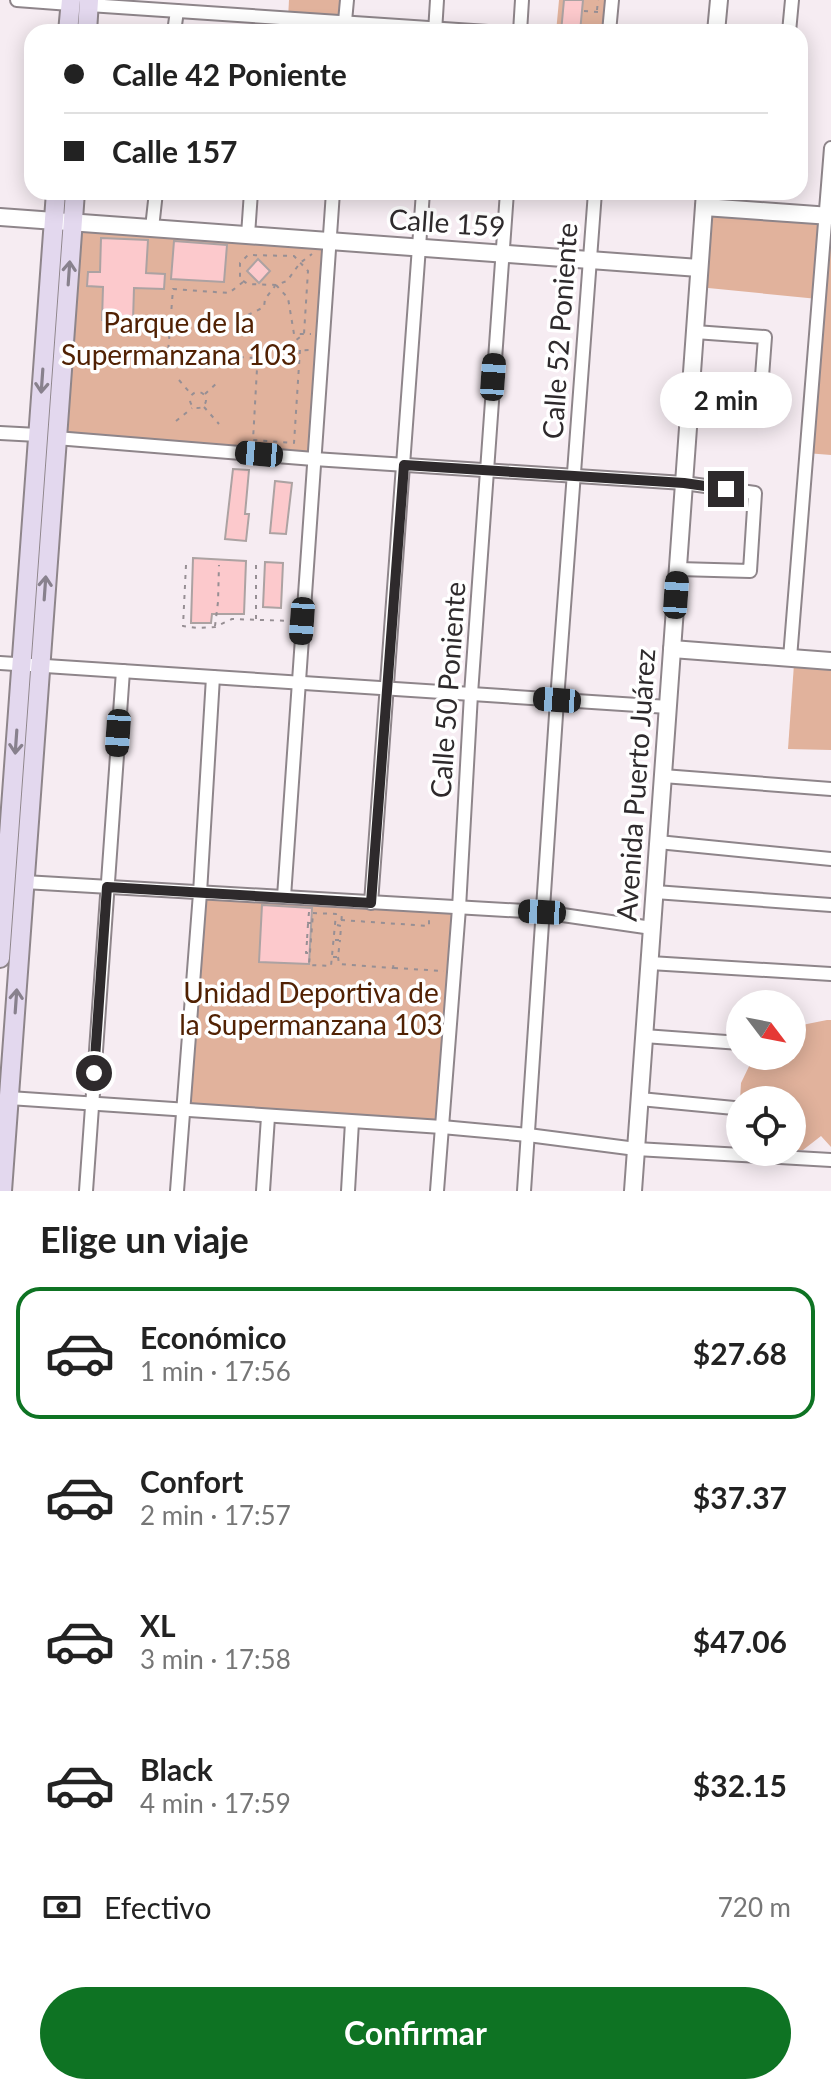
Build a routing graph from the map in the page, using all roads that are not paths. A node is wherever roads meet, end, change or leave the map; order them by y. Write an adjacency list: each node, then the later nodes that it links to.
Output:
1 (17, 0): 8 (street)
2 (347, 0): 16 (street)
3 (437, 0): 17 (street)
4 (522, 0): 18 (street)
5 (612, 0): 19 (street)
6 (719, 0): 20 (street)
7 (792, 0): 21 (street)
8 (80, 2): 9 (street); 11 (main road); 12 (main road)
9 (177, 11): 10 (street); 13 (street)
10 (264, 17): 14 (street); 15 (street)
11 (71, 24)
12 (85, 24)
13 (175, 24)
14 (263, 24)
15 (321, 24)
16 (345, 24)
17 (435, 24)
18 (520, 24)
19 (610, 24)
20 (717, 24)
21 (790, 24)
22 (831, 148): 32 (street)
23 (58, 200): 34 (main road)
24 (72, 200): 34 (main road)
25 (155, 200): 35 (street)
26 (250, 200): 36 (street)
27 (332, 200): 37 (street)
28 (422, 200): 38 (street)
29 (506, 200): 39 (street, Calle 50 Poniente)
30 (594, 200): 40 (street, Calle 52 Poniente)
31 (704, 200): 32 (street); 41 (street, Avenida Puerto Juárez)
32 (828, 216): 53 (street)
33 (0, 217): 34 (street, Calle 159)
34 (63, 222): 35 (street, Calle 159); 45 (main road)
35 (152, 228): 36 (street, Calle 159)
36 (248, 235): 37 (street, Calle 159)
37 (329, 241): 38 (street, Calle 159); 46 (street)
38 (419, 248): 39 (street, Calle 159); 47 (street)
39 (502, 254): 40 (street, Calle 159); 48 (street, Calle 50 Poniente)
40 (589, 259): 41 (street, Calle 159); 49 (street, Calle 52 Poniente)
41 (699, 268): 42 (street, Avenida Puerto Juárez)
42 (695, 332): 43 (street, Avenida Puerto Juárez); 43 (street)
43 (689, 411): 50 (street, Avenida Puerto Juárez)
44 (0, 433): 45 (street)
45 (47, 437): 46 (street); 56 (main road)
46 (314, 459): 47 (street); 59 (street)
47 (404, 465): 48 (street); 60 (street)
48 (487, 470): 49 (street); 61 (street, Calle 50 Poniente)
49 (573, 476): 50 (street); 62 (street, Calle 52 Poniente)
50 (684, 483): 51 (street, Avenida Puerto Juárez); 51 (street)
51 (678, 569): 52 (street, Avenida Puerto Juárez)
52 (672, 649): 53 (street); 63 (street, Avenida Puerto Juárez)
53 (790, 658): 54 (street)
54 (831, 661)
55 (0, 663): 56 (street)
56 (30, 665): 57 (street); 68 (main road, one-way to 68); 69 (main road)
57 (123, 671): 58 (street); 70 (street)
58 (213, 677): 59 (street); 72 (street)
59 (298, 683): 60 (street); 73 (street)
60 (388, 689): 61 (street); 74 (street)
61 (471, 694): 62 (street); 76 (street, Calle 50 Poniente)
62 (557, 700): 63 (street); 77 (street, Calle 52 Poniente)
63 (668, 707): 64 (street, Avenida Puerto Juárez)
64 (663, 776): 65 (street); 66 (street, Avenida Puerto Juárez)
65 (831, 789)
66 (658, 842): 67 (street); 71 (street, Avenida Puerto Juárez)
67 (831, 859)
68 (3, 876): 79 (main road)
69 (24, 882): 70 (street); 84 (main road, one-way to 69)
70 (107, 887): 72 (street); 86 (street)
71 (655, 892): 75 (street); 78 (street, Avenida Puerto Juárez)
72 (200, 893): 73 (street); 88 (street)
73 (284, 897): 74 (street)
74 (371, 903): 76 (street)
75 (831, 905)
76 (459, 908): 77 (street); 91 (street, Calle 50 Poniente)
77 (542, 912): 78 (street); 92 (street, Calle 52 Poniente)
78 (652, 928): 80 (street, Avenida Puerto Juárez)
79 (0, 958)
80 (650, 963): 81 (street); 82 (street, Avenida Puerto Juárez)
81 (831, 974)
82 (644, 1036): 83 (street); 85 (street, Avenida Puerto Juárez)
83 (726, 1042)
84 (9, 1098): 86 (street); 95 (main road)
85 (640, 1099): 87 (street); 93 (street, Avenida Puerto Juárez)
86 (92, 1104): 88 (street); 96 (street)
87 (726, 1107)
88 (183, 1110): 89 (street); 97 (street)
89 (268, 1117): 90 (street); 98 (street)
90 (352, 1122): 91 (street); 99 (street)
91 (442, 1127): 92 (street); 100 (street, Calle 50 Poniente)
92 (528, 1135): 93 (street); 101 (street, Calle 52 Poniente)
93 (636, 1149): 94 (street); 102 (street, Avenida Puerto Juárez)
94 (831, 1160)
95 (2, 1191)
96 (86, 1191)
97 (177, 1191)
98 (263, 1191)
99 (348, 1191)
100 (437, 1191)
101 (524, 1191)
102 (633, 1191)

